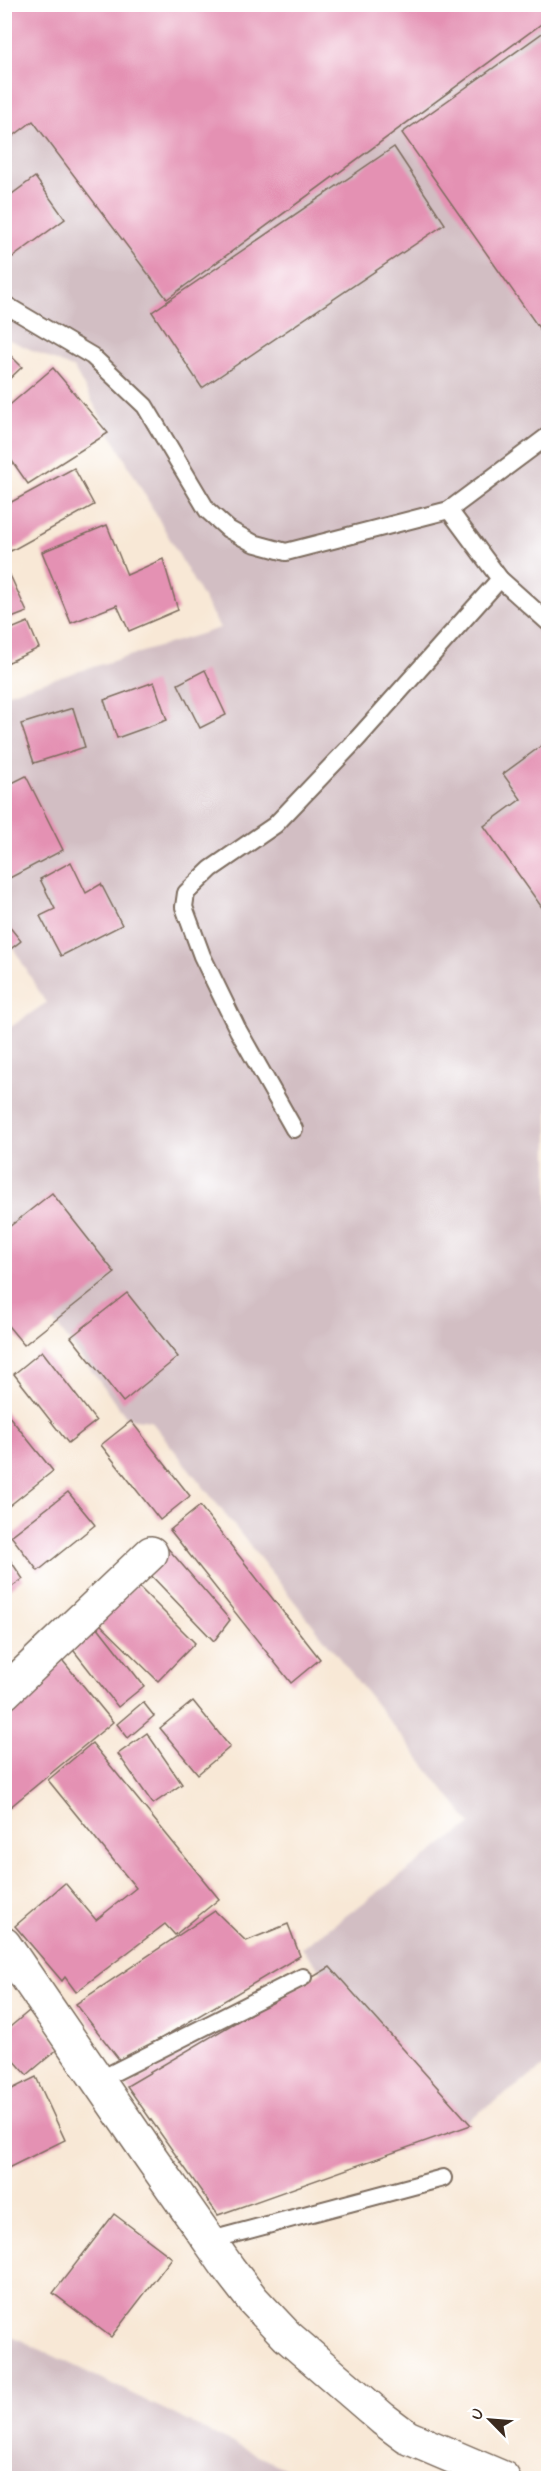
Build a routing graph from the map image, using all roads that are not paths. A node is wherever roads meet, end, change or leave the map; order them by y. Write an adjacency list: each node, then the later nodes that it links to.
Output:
1 (4, 304): 3 (lane)
2 (549, 436): 3 (lane)
3 (448, 510): 4 (lane)
4 (500, 579): 5 (lane); 6 (lane)
5 (549, 622)
6 (294, 1129)
7 (151, 1553): 8 (street)
8 (4, 1693)
9 (4, 1944): 11 (street)
10 (303, 1977): 11 (lane)
11 (97, 2081): 13 (street)
12 (443, 2178): 13 (lane)
13 (211, 2241): 14 (street)
14 (503, 2478)

